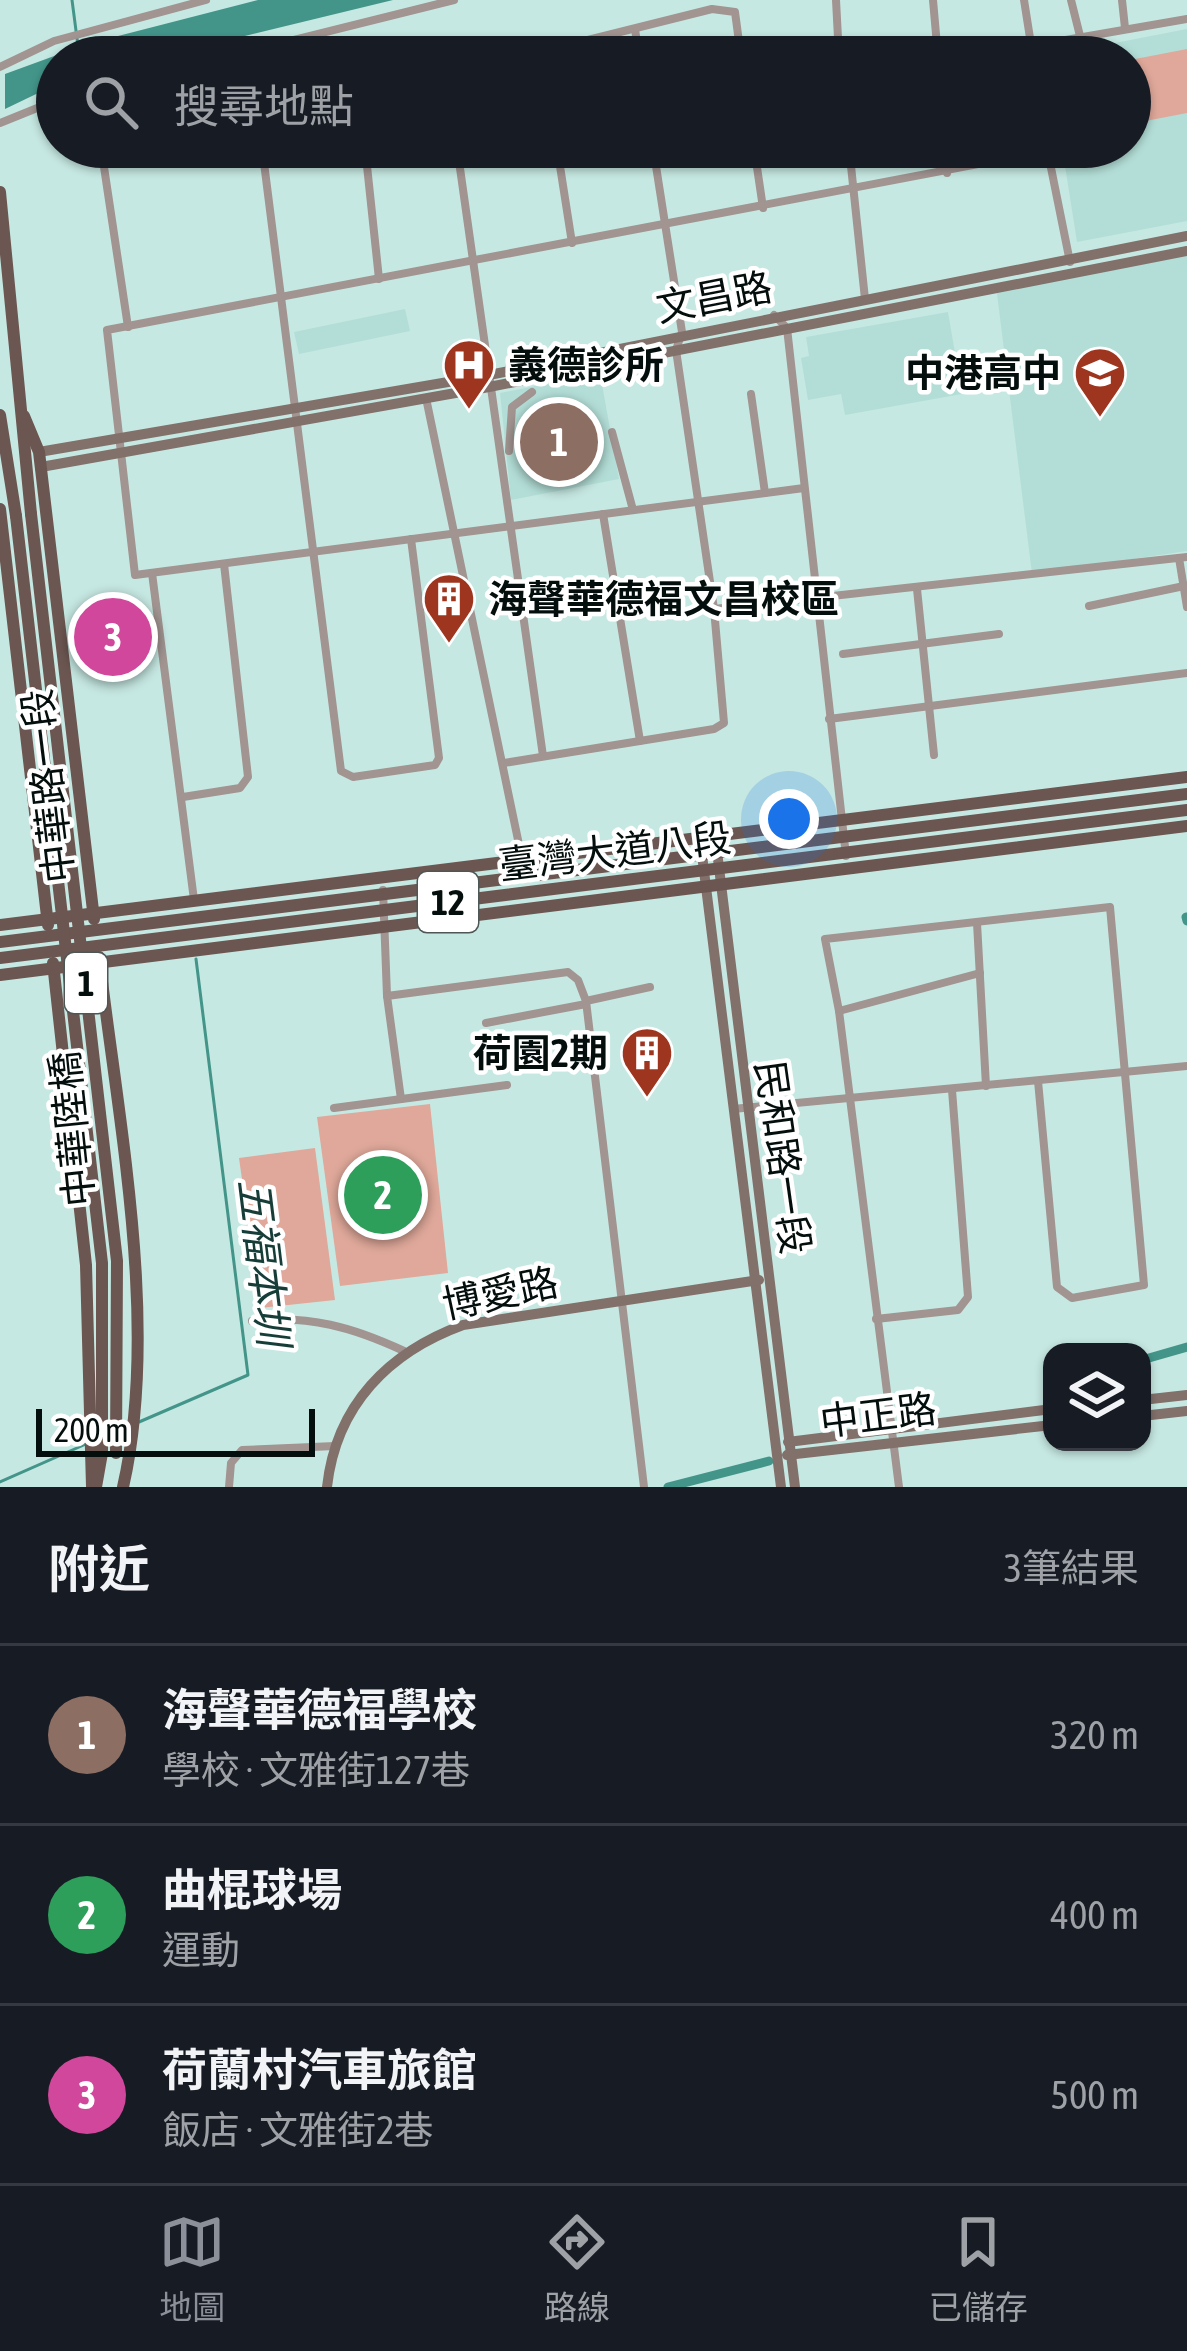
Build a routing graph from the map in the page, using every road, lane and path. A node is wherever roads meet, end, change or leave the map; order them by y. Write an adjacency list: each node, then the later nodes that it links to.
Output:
1 (206, 0): 11 (street)
2 (454, 0): 12 (street)
3 (836, 0): 16 (street)
4 (933, 0): 17 (street)
5 (1024, 0): 18 (street)
6 (1070, 0): 19 (street)
7 (1122, 0): 10 (street)
8 (1187, 19): 10 (street)
9 (635, 28): 13 (street); 14 (street); 15 (street)
10 (1125, 29): 19 (street)
11 (69, 36)
12 (309, 36)
13 (603, 36)
14 (636, 36)
15 (738, 36)
16 (838, 36)
17 (936, 36)
18 (1030, 36)
19 (1081, 36)
20 (36, 49): 21 (street)
21 (0, 67)
22 (36, 108): 23 (street)
23 (0, 123)
24 (104, 168): 50 (street)
25 (265, 168): 47 (street)
26 (366, 168): 46 (street)
27 (460, 168): 44 (street)
28 (560, 168): 41 (street)
29 (656, 168): 39 (street)
30 (757, 168): 38 (street)
31 (851, 168): 36 (street)
32 (947, 168): 35 (street)
33 (968, 168): 35 (street)
34 (1051, 168): 43 (street)
35 (947, 173): 36 (street)
36 (853, 191): 38 (street); 48 (street)
37 (0, 192): 59 (main road, 中華路一段 / 1)
38 (763, 208): 39 (street)
39 (665, 225): 41 (street); 52 (street)
40 (1187, 236): 43 (street, 文昌路)
41 (572, 243): 44 (street)
42 (1187, 251): 45 (street, 文昌路)
43 (1069, 256): 45 (street); 48 (street, 文昌路)
44 (475, 262): 46 (street); 54 (street)
45 (1071, 270): 51 (street, 文昌路)
46 (379, 279): 47 (street)
47 (280, 297): 50 (street); 58 (street)
48 (865, 299): 49 (street, 文昌路)
49 (773, 315): 51 (street); 52 (street, 文昌路)
50 (128, 327): 63 (street)
51 (787, 328): 53 (street, 文昌路); 67 (street)
52 (682, 332): 53 (street); 54 (street, 文昌路)
53 (676, 350): 54 (street, 文昌路); 69 (street)
54 (489, 381): 57 (street, 文昌路); 58 (street, 文昌路); 74 (street)
55 (532, 392): 64 (street)
56 (751, 394): 68 (street)
57 (426, 398): 61 (street, 文昌路); 75 (street)
58 (298, 405): 61 (street); 63 (street, 文昌路)
59 (24, 416): 66 (main road, 中華路一段 / 1); 72 (main road, 中華路一段 / 1)
60 (0, 419): 72 (main road, 1)
61 (301, 423): 65 (street, 文昌路); 77 (street)
62 (612, 432): 71 (street)
63 (118, 438): 65 (street); 66 (street, 文昌路)
64 (509, 451)
65 (122, 454): 66 (street, 文昌路); 80 (street)
66 (40, 460): 116 (main road, 中華路一段 / 1)
67 (804, 488): 68 (street); 83 (street)
68 (765, 493): 69 (street)
69 (700, 501): 71 (street); 86 (street)
70 (0, 509): 117 (main road, 中華路一段 / 1)
71 (633, 510): 73 (street)
72 (23, 514): 160 (main road, 中華陸橋 / 1, bridge)
73 (604, 514): 74 (street); 93 (street)
74 (507, 526): 75 (street); 94 (street)
75 (456, 533): 76 (street); 96 (street)
76 (411, 539): 77 (street); 77 (street)
77 (312, 551): 79 (street)
78 (1183, 557): 81 (street); 82 (street)
79 (224, 564): 80 (street); 99 (street)
80 (152, 572): 99 (street)
81 (1184, 586): 84 (street); 85 (street)
82 (917, 589): 83 (street); 88 (street)
83 (820, 596): 86 (street); 92 (street)
84 (1089, 606)
85 (1187, 607)
86 (714, 609): 93 (street)
87 (999, 634): 88 (street)
88 (922, 644): 89 (street); 91 (street)
89 (843, 654)
90 (1187, 673): 91 (street)
91 (930, 710): 92 (street); 95 (street)
92 (830, 718): 101 (street)
93 (640, 741): 94 (street)
94 (543, 755): 96 (street)
95 (934, 755)
96 (504, 763): 107 (street)
97 (1187, 778): 101 (main road, 臺灣大道八段 / 12)
98 (1187, 794): 104 (main road, 臺灣大道八段 / 12)
99 (182, 797): 114 (street)
100 (1187, 810): 105 (main road, 臺灣大道八段 / 12)
101 (841, 820): 103 (main road, 臺灣大道八段 / 12); 104 (street)
102 (1187, 826): 109 (main road, 臺灣大道八段 / 12)
103 (707, 836): 106 (main road, 臺灣大道八段); 107 (main road, 臺灣大道八段 / 12)
104 (844, 836): 105 (street); 106 (main road, 臺灣大道八段 / 12)
105 (845, 852): 108 (main road, 臺灣大道八段 / 12); 109 (street)
106 (709, 853): 108 (street, 民和路一段); 111 (main road, 臺灣大道八段 / 12)
107 (522, 859): 110 (main road, 臺灣大道八段 / 12); 111 (street)
108 (711, 869): 112 (street, 民和路一段); 115 (main road, 臺灣大道八段 / 12)
109 (848, 869): 112 (main road, 臺灣大道八段 / 12)
110 (381, 877): 113 (street); 114 (main road, 臺灣大道八段 / 12)
111 (511, 878): 113 (main road, 臺灣大道八段 / 12)
112 (712, 886): 120 (main road, 臺灣大道八段 / 12); 143 (street, 民和路一段)
113 (383, 893): 115 (street); 121 (main road, 臺灣大道八段 / 12)
114 (194, 900): 116 (main road, 臺灣大道八段 / 12)
115 (385, 910): 120 (street); 121 (main road, 臺灣大道八段 / 12)
116 (93, 913): 117 (main road, 臺灣大道八段 / 12); 121 (main road, 中華路一段 / 1); 123 (main road, 臺灣大道八段 / 12)
117 (47, 919): 119 (main road, 臺灣大道八段 / 12); 123 (main road, 中華路一段 / 1)
118 (977, 922): 127 (street); 132 (street); 135 (street)
119 (0, 925)
120 (387, 926): 125 (main road, 臺灣大道八段 / 12); 130 (street)
121 (96, 938): 123 (main road, 臺灣大道八段 / 12); 125 (main road, 1)
122 (0, 942): 123 (main road, 臺灣大道八段 / 12)
123 (50, 944): 124 (main road, 臺灣大道八段 / 12); 125 (main road, 臺灣大道八段 / 12); 126 (main road, 1)
124 (0, 958)
125 (100, 962): 126 (main road, 臺灣大道八段 / 12); 164 (main road, 1)
126 (54, 968): 128 (main road, 臺灣大道八段 / 12); 163 (main road, 1)
127 (980, 973): 132 (street); 138 (street)
128 (0, 975)
129 (650, 987): 131 (street)
130 (387, 996): 131 (street); 140 (street)
131 (586, 1003): 133 (street); 146 (street)
132 (839, 1011): 141 (street)
133 (486, 1023)
134 (1187, 1066): 135 (street)
135 (1124, 1072): 136 (street); 136 (street)
136 (1038, 1081): 138 (street)
137 (507, 1085): 140 (street)
138 (986, 1086): 139 (street)
139 (952, 1090): 141 (street); 147 (street)
140 (401, 1099): 142 (street)
141 (851, 1099): 143 (street); 147 (street)
142 (334, 1108)
143 (738, 1108): 144 (street, 民和路一段); 145 (street, 民和路一段)
144 (770, 1278): 145 (street, 博愛路); 157 (street, 民和路一段)
145 (755, 1281): 146 (street, 博愛路); 161 (street, 民和路一段)
146 (623, 1300): 149 (street, 博愛路); 167 (street)
147 (876, 1319): 155 (street)
148 (252, 1322): 149 (street)
149 (404, 1351): 159 (street, 博愛路)
150 (1187, 1395): 151 (street)
151 (1151, 1399)
152 (1043, 1409): 155 (street, 中正路)
153 (1187, 1411): 154 (street)
154 (1151, 1415)
155 (889, 1426): 157 (street, 中正路); 158 (street)
156 (1043, 1426): 158 (street, 中正路)
157 (790, 1440): 161 (street, 中正路); 162 (street, 民和路一段)
158 (892, 1442): 162 (street, 中正路); 170 (street)
159 (335, 1446): 165 (street); 166 (street, 博愛路)
160 (109, 1453): 163 (main road, 1); 164 (main road, 1)
161 (778, 1454): 162 (street, 中正路); 168 (street, 民和路一段)
162 (792, 1456): 169 (street, 民和路一段)
163 (94, 1487)
164 (121, 1487)
165 (229, 1487)
166 (327, 1487)
167 (644, 1487)
168 (782, 1487)
169 (795, 1487)
170 (899, 1487)

